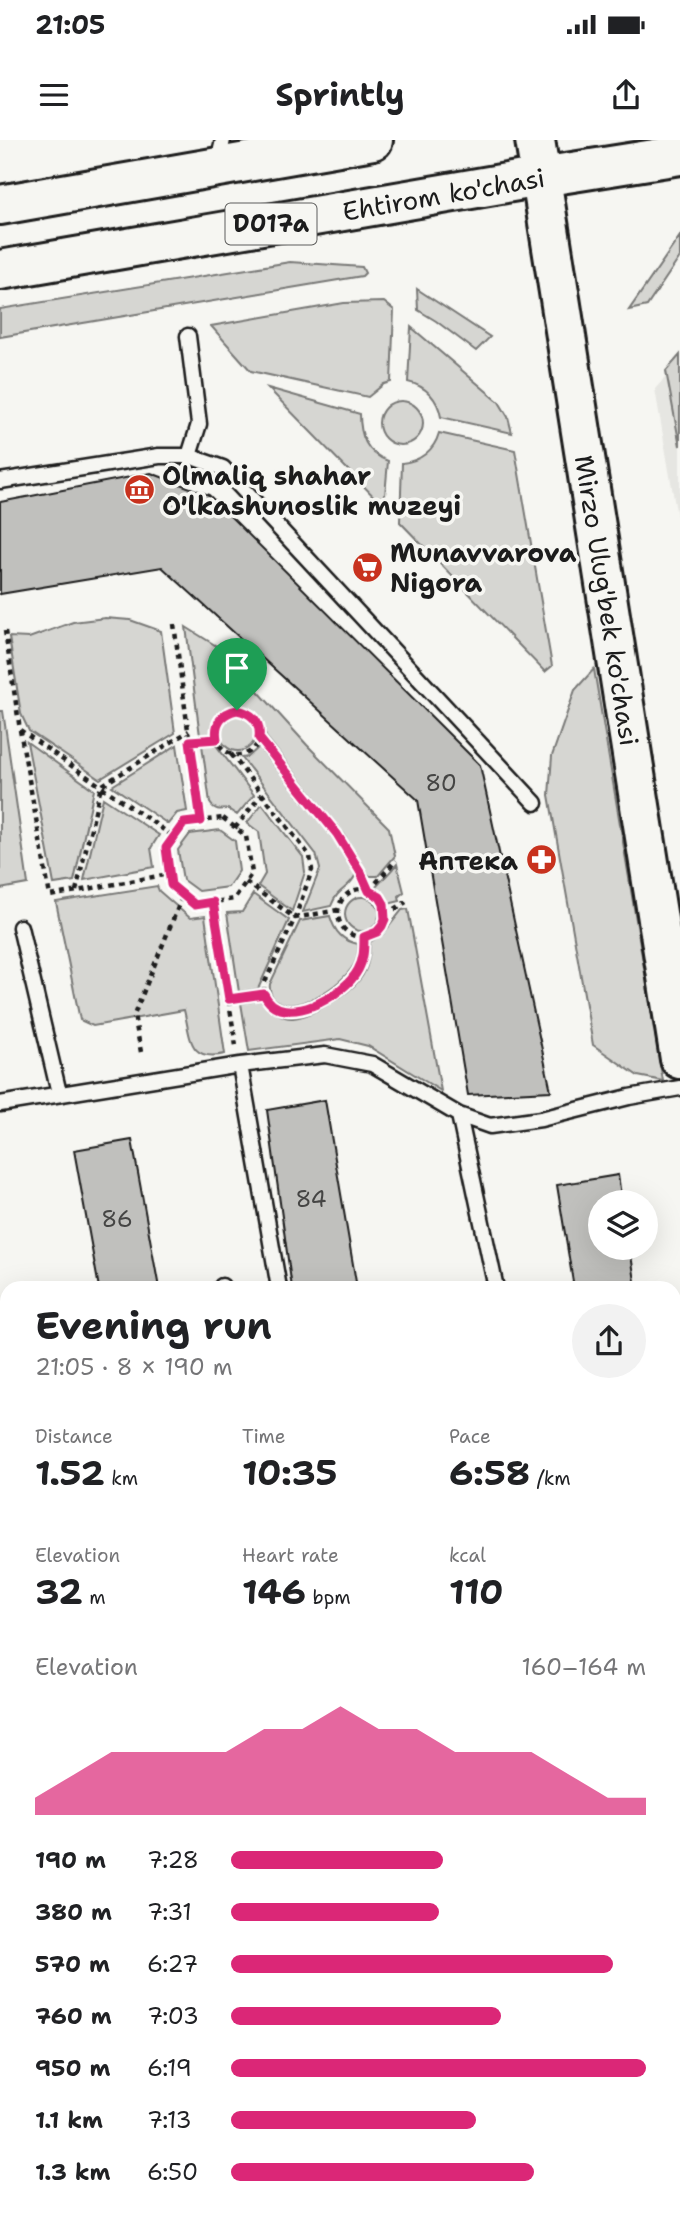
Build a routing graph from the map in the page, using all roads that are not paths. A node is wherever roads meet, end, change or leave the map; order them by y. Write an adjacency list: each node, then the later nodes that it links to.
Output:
1 (373, 140): 3 (main road, D017a)
2 (535, 140): 5 (main road, Mirzo Ulug'bek ko'chasi)
3 (220, 153): 6 (main road, D017a)
4 (680, 155): 5 (main road, Ehtirom ko'chasi / D017a)
5 (541, 177): 7 (main road, Ehtirom ko'chasi / D017a); 13 (main road, Mirzo Ulug'bek ko'chasi)
6 (0, 205)
7 (0, 270)
8 (188, 336): 9 (lane)
9 (189, 456): 10 (lane); 11 (lane)
10 (0, 481)
11 (535, 803)
12 (20, 927): 16 (lane)
13 (680, 1059)
14 (240, 1065): 16 (lane); 18 (lane); 19 (lane)
15 (680, 1088): 18 (lane)
16 (59, 1094): 17 (lane)
17 (0, 1104)
18 (459, 1115): 20 (lane)
19 (278, 1281)
20 (495, 1281)

